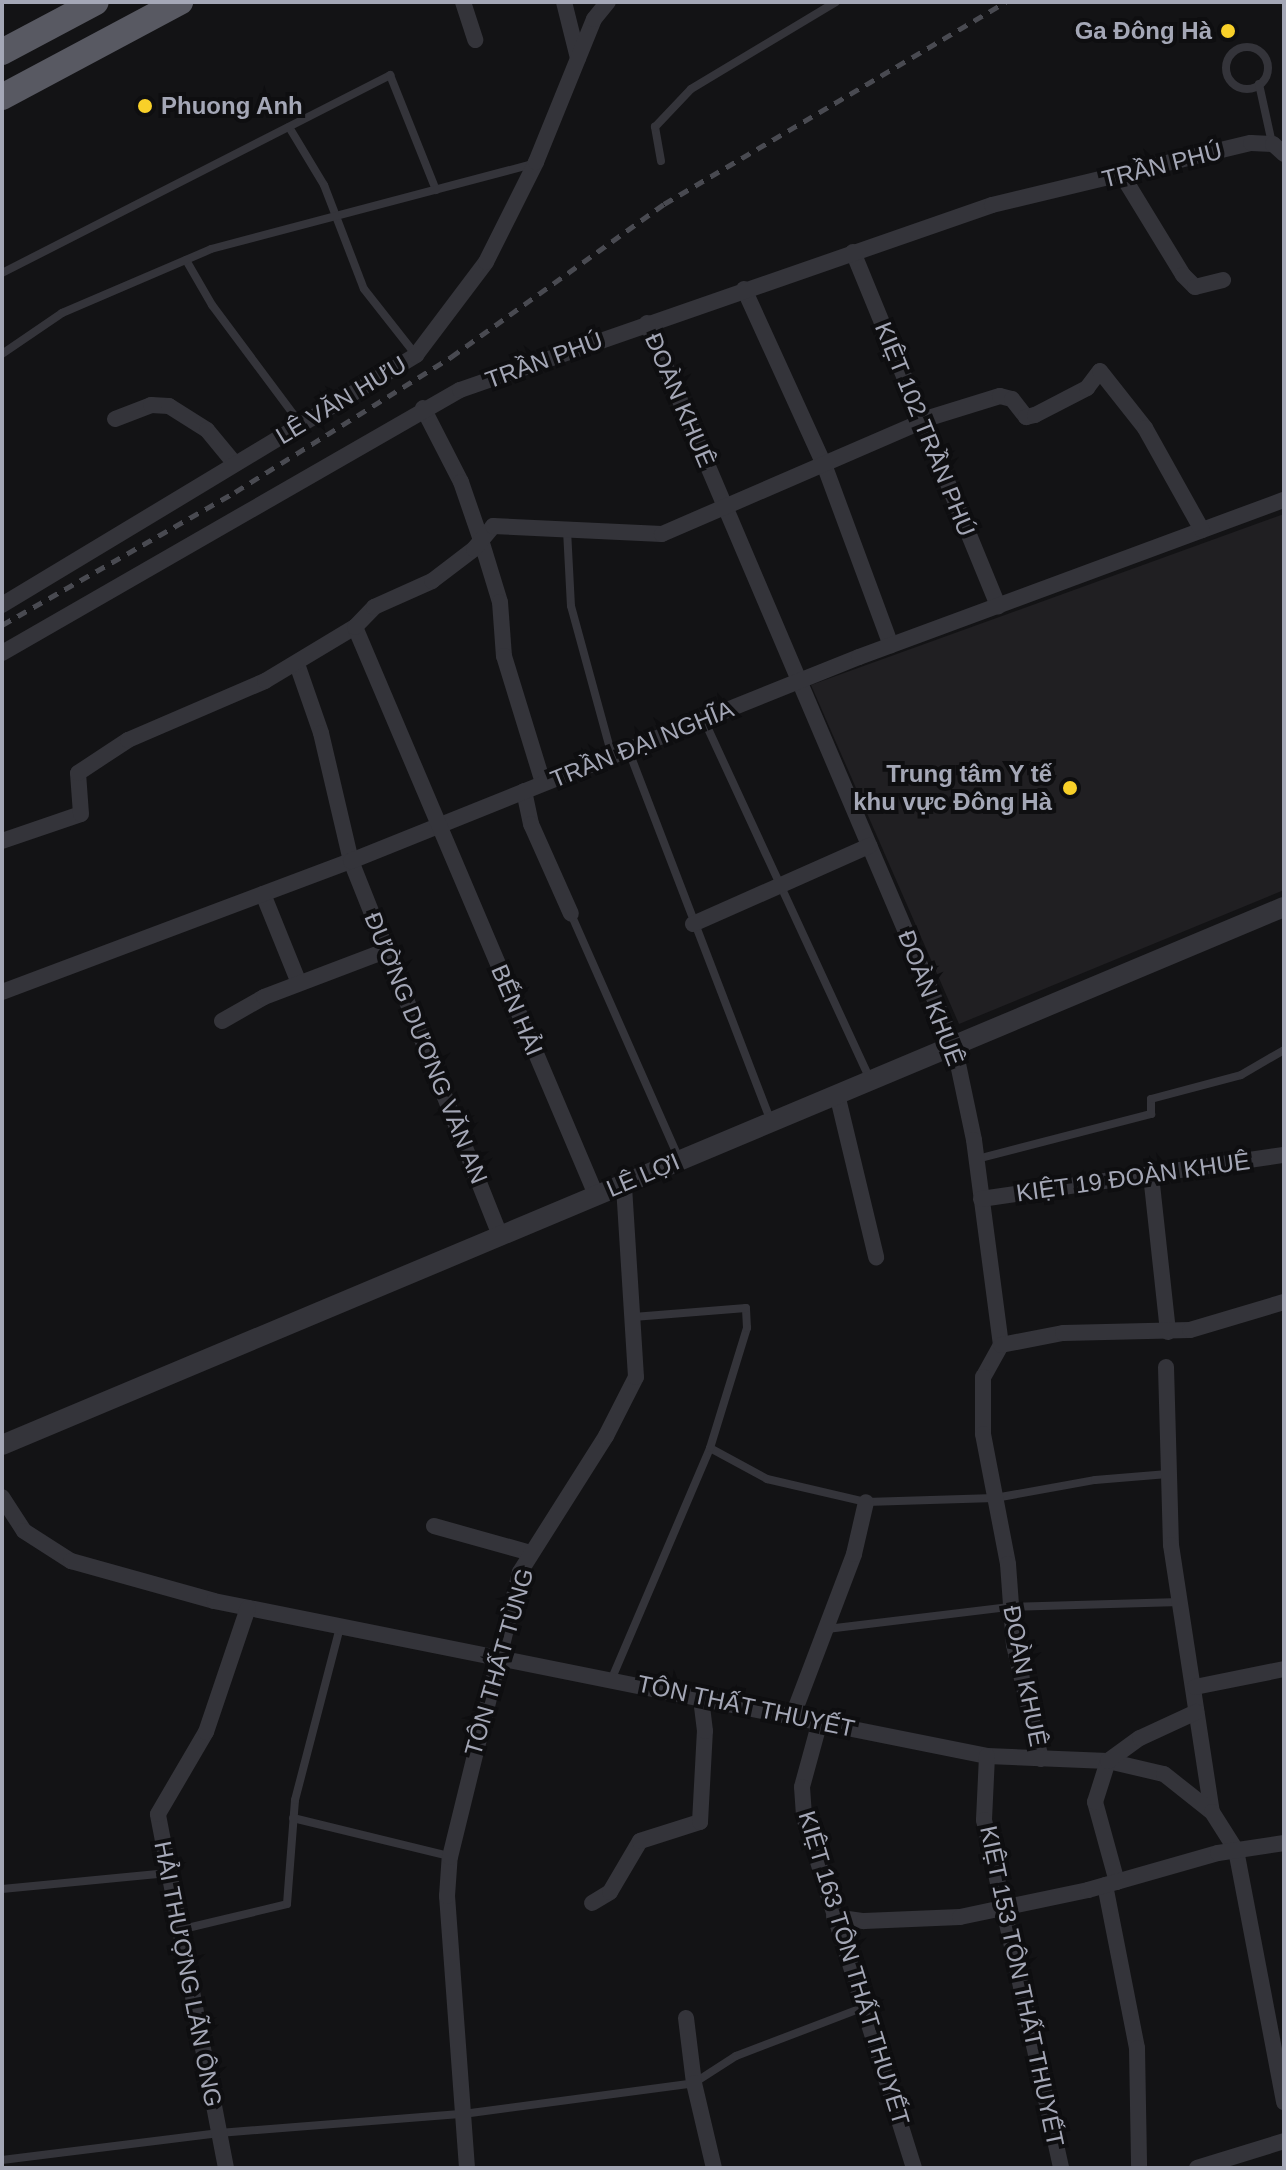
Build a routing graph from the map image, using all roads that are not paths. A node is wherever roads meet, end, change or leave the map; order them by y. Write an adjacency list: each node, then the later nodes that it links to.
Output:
1 (96, 2): 7 (highway); 9 (highway)
2 (180, 2): 7 (highway)
3 (463, 2): 8 (street)
4 (564, 2): 10 (street)
5 (608, 2): 10 (street, LÊ VĂN HƯU)
6 (836, 2): 15 (lane)
7 (115, 37): 12 (highway)
8 (475, 40)
9 (2, 52)
10 (578, 58): 16 (street, LÊ VĂN HƯU)
11 (1259, 84): 11 (lane); 14 (lane)
12 (2, 97)
13 (289, 127): 18 (lane); 19 (lane); 22 (lane)
14 (1278, 149): 17 (street, TRẦN PHÚ)
15 (661, 161)
16 (536, 162): 18 (lane); 27 (street, LÊ VĂN HƯU)
17 (1122, 175): 20 (street, TRẦN PHÚ); 23 (street)
18 (436, 190): 19 (lane)
19 (336, 217): 21 (lane); 27 (lane)
20 (853, 252): 24 (street, TRẦN PHÚ); 30 (street, KIỆT 102 TRẦN PHÚ)
21 (186, 260): 26 (lane); 31 (lane)
22 (2, 273)
23 (1223, 280)
24 (744, 289): 25 (street, TRẦN PHÚ); 33 (street)
25 (647, 323): 28 (street, TRẦN PHÚ); 35 (street, ĐOÀN KHUÊ)
26 (2, 354)
27 (416, 355): 31 (street, LÊ VĂN HƯU)
28 (423, 408): 38 (street); 43 (street, TRẦN PHÚ)
29 (115, 419): 32 (street)
30 (922, 420): 33 (street); 37 (street); 40 (street, KIỆT 102 TRẦN PHÚ)
31 (300, 423): 32 (street, LÊ VĂN HƯU)
32 (235, 464): 39 (street, LÊ VĂN HƯU)
33 (825, 467): 35 (street); 42 (street)
34 (1284, 500): 37 (street, TRẦN ĐẠI NGHĨA)
35 (727, 509): 36 (street); 45 (street, ĐOÀN KHUÊ)
36 (567, 530): 38 (street); 48 (lane)
37 (1202, 530): 40 (street, TRẦN ĐẠI NGHĨA)
38 (481, 540): 41 (street); 49 (street)
39 (2, 605)
40 (998, 606): 42 (street, TRẦN ĐẠI NGHĨA)
41 (355, 627): 44 (street); 51 (street, BẾN HẢI)
42 (891, 645): 45 (street, TRẦN ĐẠI NGHĨA)
43 (2, 653)
44 (297, 664): 52 (street); 54 (street, ĐƯỜNG DƯƠNG VĂN AN)
45 (798, 681): 46 (street, TRẦN ĐẠI NGHĨA); 53 (street, ĐOÀN KHUÊ)
46 (704, 719): 47 (street, TRẦN ĐẠI NGHĨA); 55 (lane)
47 (628, 749): 48 (street, TRẦN ĐẠI NGHĨA); 59 (lane)
48 (612, 756): 49 (street, TRẦN ĐẠI NGHĨA)
49 (543, 783): 50 (street, TRẦN ĐẠI NGHĨA)
50 (524, 791): 51 (street, TRẦN ĐẠI NGHĨA); 58 (street)
51 (439, 825): 54 (street, TRẦN ĐẠI NGHĨA); 74 (street, BẾN HẢI)
52 (2, 841)
53 (869, 846): 55 (street); 64 (street, ĐOÀN KHUÊ)
54 (351, 861): 56 (street, TRẦN ĐẠI NGHĨA); 60 (street, ĐƯỜNG DƯƠNG VĂN AN)
55 (781, 886): 59 (street); 66 (lane)
56 (263, 894): 61 (street); 62 (street, TRẦN ĐẠI NGHĨA)
57 (1284, 907): 64 (street, LÊ LỢI)
58 (571, 914): 71 (lane)
59 (693, 924): 68 (lane)
60 (388, 950): 61 (street); 76 (street, ĐƯỜNG DƯƠNG VĂN AN)
61 (299, 983): 63 (street)
62 (2, 992)
63 (222, 1021)
64 (954, 1045): 66 (street, LÊ LỢI); 70 (street, ĐOÀN KHUÊ)
65 (1284, 1050): 70 (lane)
66 (870, 1080): 67 (street, LÊ LỢI)
67 (837, 1094): 68 (street, LÊ LỢI); 77 (street)
68 (771, 1122): 71 (street, LÊ LỢI)
69 (1284, 1155): 72 (street, KIỆT 19 ĐOÀN KHUÊ)
70 (977, 1159): 75 (street, ĐOÀN KHUÊ)
71 (680, 1160): 73 (street, LÊ LỢI)
72 (1151, 1175): 75 (street, KIỆT 19 ĐOÀN KHUÊ); 80 (street)
73 (624, 1184): 74 (street, LÊ LỢI); 79 (street, TÔN THẤT TÙNG)
74 (596, 1195): 76 (street, LÊ LỢI)
75 (981, 1199): 81 (street, ĐOÀN KHUÊ)
76 (501, 1237): 83 (street, LÊ LỢI)
77 (876, 1257)
78 (1284, 1302): 80 (street)
79 (633, 1317): 84 (lane); 90 (street, TÔN THẤT TÙNG)
80 (1168, 1332): 81 (street)
81 (1001, 1345): 87 (street, ĐOÀN KHUÊ)
82 (1166, 1367): 85 (street)
83 (2, 1445)
84 (710, 1448): 88 (lane); 98 (lane)
85 (1168, 1474): 87 (lane); 91 (street)
86 (2, 1497): 93 (street, TÔN THẤT THUYẾT)
87 (995, 1498): 88 (lane); 92 (street, ĐOÀN KHUÊ)
88 (866, 1502): 95 (street)
89 (434, 1526): 90 (street)
90 (531, 1553): 96 (street, TÔN THẤT TÙNG)
91 (1181, 1602): 92 (lane); 99 (street)
92 (1010, 1607): 95 (lane); 105 (street, ĐOÀN KHUÊ)
93 (248, 1608): 94 (street, TÔN THẤT THUYẾT); 112 (street, HẢI THƯỢNG LÃN ÔNG)
94 (341, 1625): 96 (street, TÔN THẤT THUYẾT); 108 (lane)
95 (827, 1629): 102 (street)
96 (499, 1655): 98 (street, TÔN THẤT THUYẾT); 111 (street, TÔN THẤT TÙNG)
97 (1284, 1669): 99 (street)
98 (612, 1678): 100 (street, TÔN THẤT THUYẾT)
99 (1195, 1687): 101 (street)
100 (701, 1696): 102 (street, TÔN THẤT THUYẾT); 115 (street)
101 (1196, 1712): 106 (street); 107 (street)
102 (793, 1715): 103 (street, TÔN THẤT THUYẾT)
103 (820, 1721): 104 (street, TÔN THẤT THUYẾT); 117 (street, KIỆT 163 TÔN THẤT THUYẾT)
104 (987, 1756): 105 (street, TÔN THẤT THUYẾT); 116 (street, KIỆT 153 TÔN THẤT THUYẾT)
105 (1041, 1759): 106 (street, TÔN THẤT THUYẾT)
106 (1108, 1761): 107 (street, TÔN THẤT THUYẾT); 113 (street)
107 (1212, 1812): 110 (street, TÔN THẤT THUYẾT)
108 (293, 1818): 111 (lane); 118 (lane)
109 (1284, 1843): 110 (street)
110 (1236, 1850): 113 (street); 121 (street, TÔN THẤT THUYẾT)
111 (450, 1857): 124 (street, TÔN THẤT TÙNG)
112 (168, 1873): 114 (lane); 118 (street, HẢI THƯỢNG LÃN ÔNG)
113 (1111, 1884): 116 (street); 133 (street)
114 (2, 1889)
115 (592, 1903)
116 (1002, 1909): 117 (street); 132 (street, KIỆT 153 TÔN THẤT THUYẾT)
117 (834, 1917): 119 (street, KIỆT 163 TÔN THẤT THUYẾT)
118 (179, 1930): 125 (street, HẢI THƯỢNG LÃN ÔNG)
119 (865, 2006): 122 (lane); 131 (street, KIỆT 163 TÔN THẤT THUYẾT)
120 (686, 2018): 122 (street)
121 (1278, 2024): 123 (street, TÔN THẤT THUYẾT)
122 (694, 2083): 124 (lane); 130 (street)
123 (1284, 2102)
124 (463, 2114): 125 (lane); 129 (street, TÔN THẤT TÙNG)
125 (219, 2133): 127 (lane); 128 (street, HẢI THƯỢNG LÃN ÔNG)
126 (1284, 2141): 134 (street)
127 (2, 2160)
128 (226, 2168)
129 (467, 2168)
130 (714, 2168)
131 (914, 2168)
132 (1061, 2168)
133 (1139, 2168)
134 (1197, 2168)

